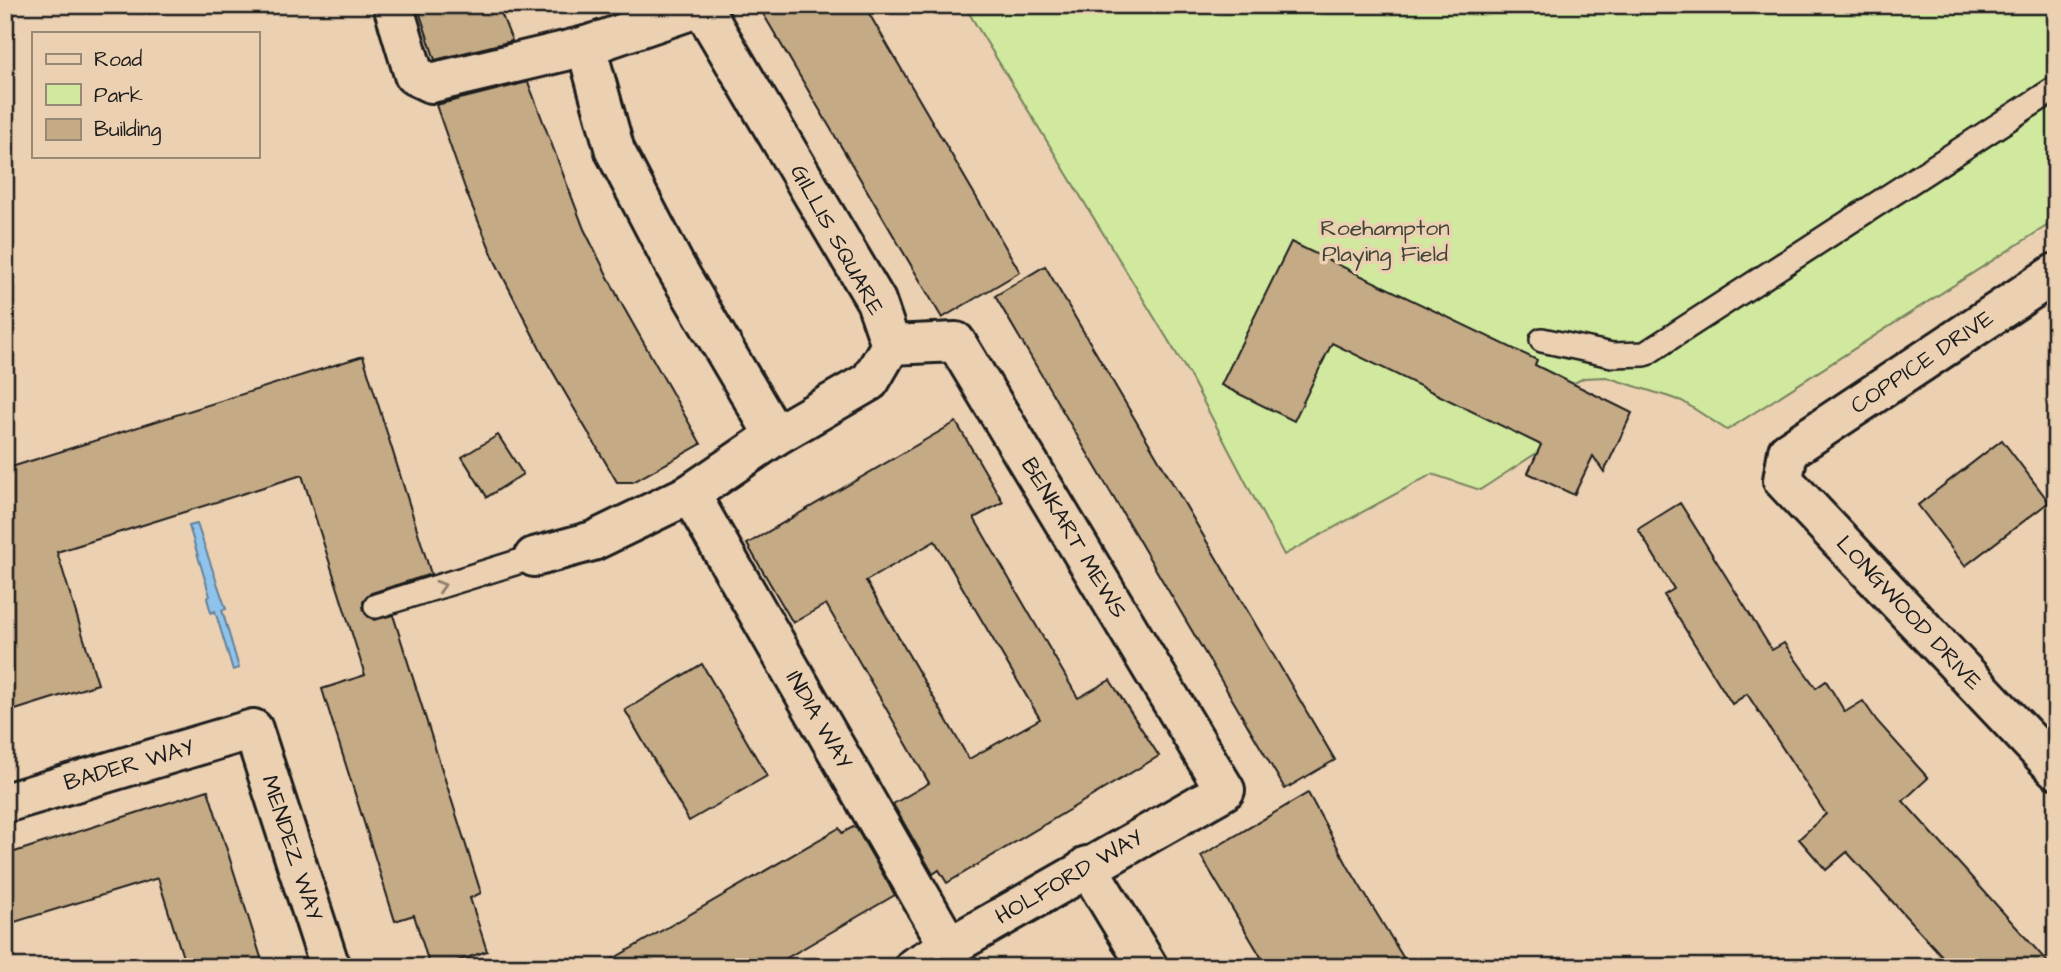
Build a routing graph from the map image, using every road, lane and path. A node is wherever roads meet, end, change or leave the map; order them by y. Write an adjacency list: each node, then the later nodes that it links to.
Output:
1 (393, 5): 3 (street, GILLIS SQUARE)
2 (704, 6): 3 (street, GILLIS SQUARE); 7 (street, GILLIS SQUARE)
3 (586, 46): 8 (street)
4 (2056, 88): 6 (lane)
5 (2056, 272): 9 (street, COPPICE DRIVE)
6 (1542, 340)
7 (891, 345): 8 (street); 15 (street, BENKART MEWS)
8 (775, 436): 10 (street)
9 (1787, 451): 14 (street, LONGWOOD DRIVE)
10 (690, 494): 11 (street); 18 (street, INDIA WAY)
11 (534, 556): 12 (lane, one-way to 11)
12 (376, 606)
13 (253, 729): 16 (street, BADER WAY); 19 (street, MENDEZ WAY)
14 (2056, 769)
15 (1225, 790): 17 (street, HOLFORD WAY)
16 (5, 803)
17 (1087, 866): 18 (street, HOLFORD WAY); 21 (street)
18 (948, 946): 20 (street, HOLFORD WAY)
19 (330, 967)
20 (914, 967)
21 (1148, 967)

